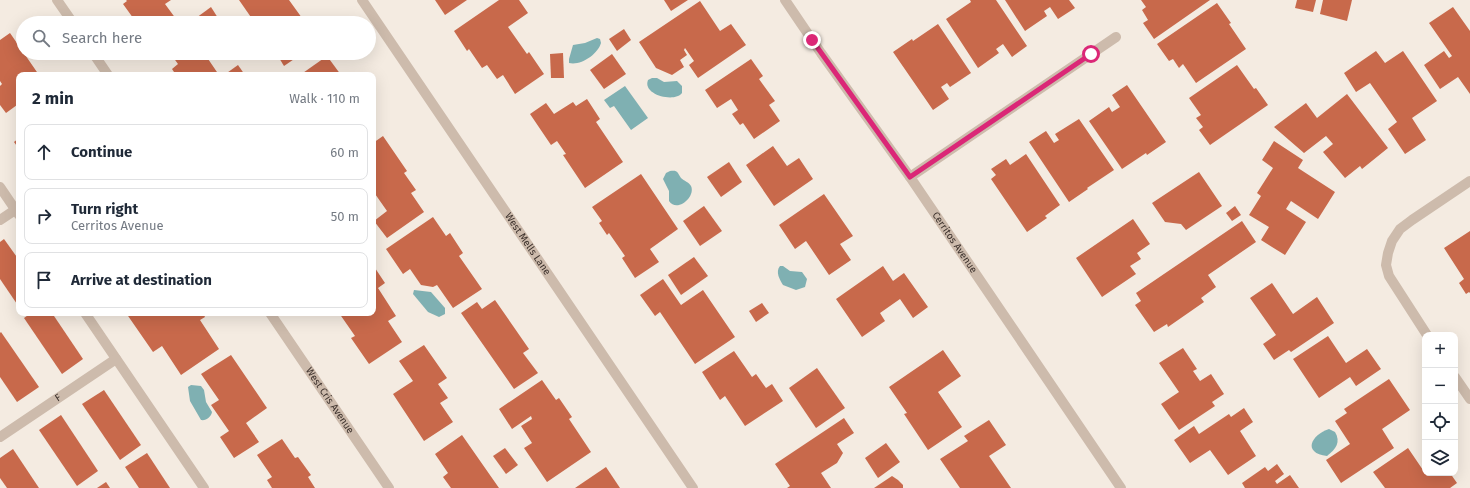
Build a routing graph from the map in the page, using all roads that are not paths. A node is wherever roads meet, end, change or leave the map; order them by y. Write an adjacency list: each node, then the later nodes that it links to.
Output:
1 (57, 0): 4 (street)
2 (362, 0): 5 (street, West Mells Lane)
3 (785, 0): 10 (street, Cerritos Avenue)
4 (68, 16)
5 (373, 16)
6 (376, 21): 25 (street, West Mells Lane)
7 (1116, 37): 10 (street)
8 (98, 60): 9 (street)
9 (106, 72)
10 (910, 177): 26 (street, Cerritos Avenue)
11 (1470, 181): 18 (street)
12 (0, 187): 13 (street)
13 (16, 211)
14 (16, 212): 15 (street)
15 (0, 220)
16 (87, 316): 19 (street)
17 (272, 316): 24 (street, West Cris Avenue)
18 (1425, 332)
19 (116, 359): 22 (street, F); 23 (street)
20 (1458, 381): 21 (street)
21 (1470, 399)
22 (0, 437)
23 (204, 488)
24 (389, 488)
25 (693, 488)
26 (1121, 488)

